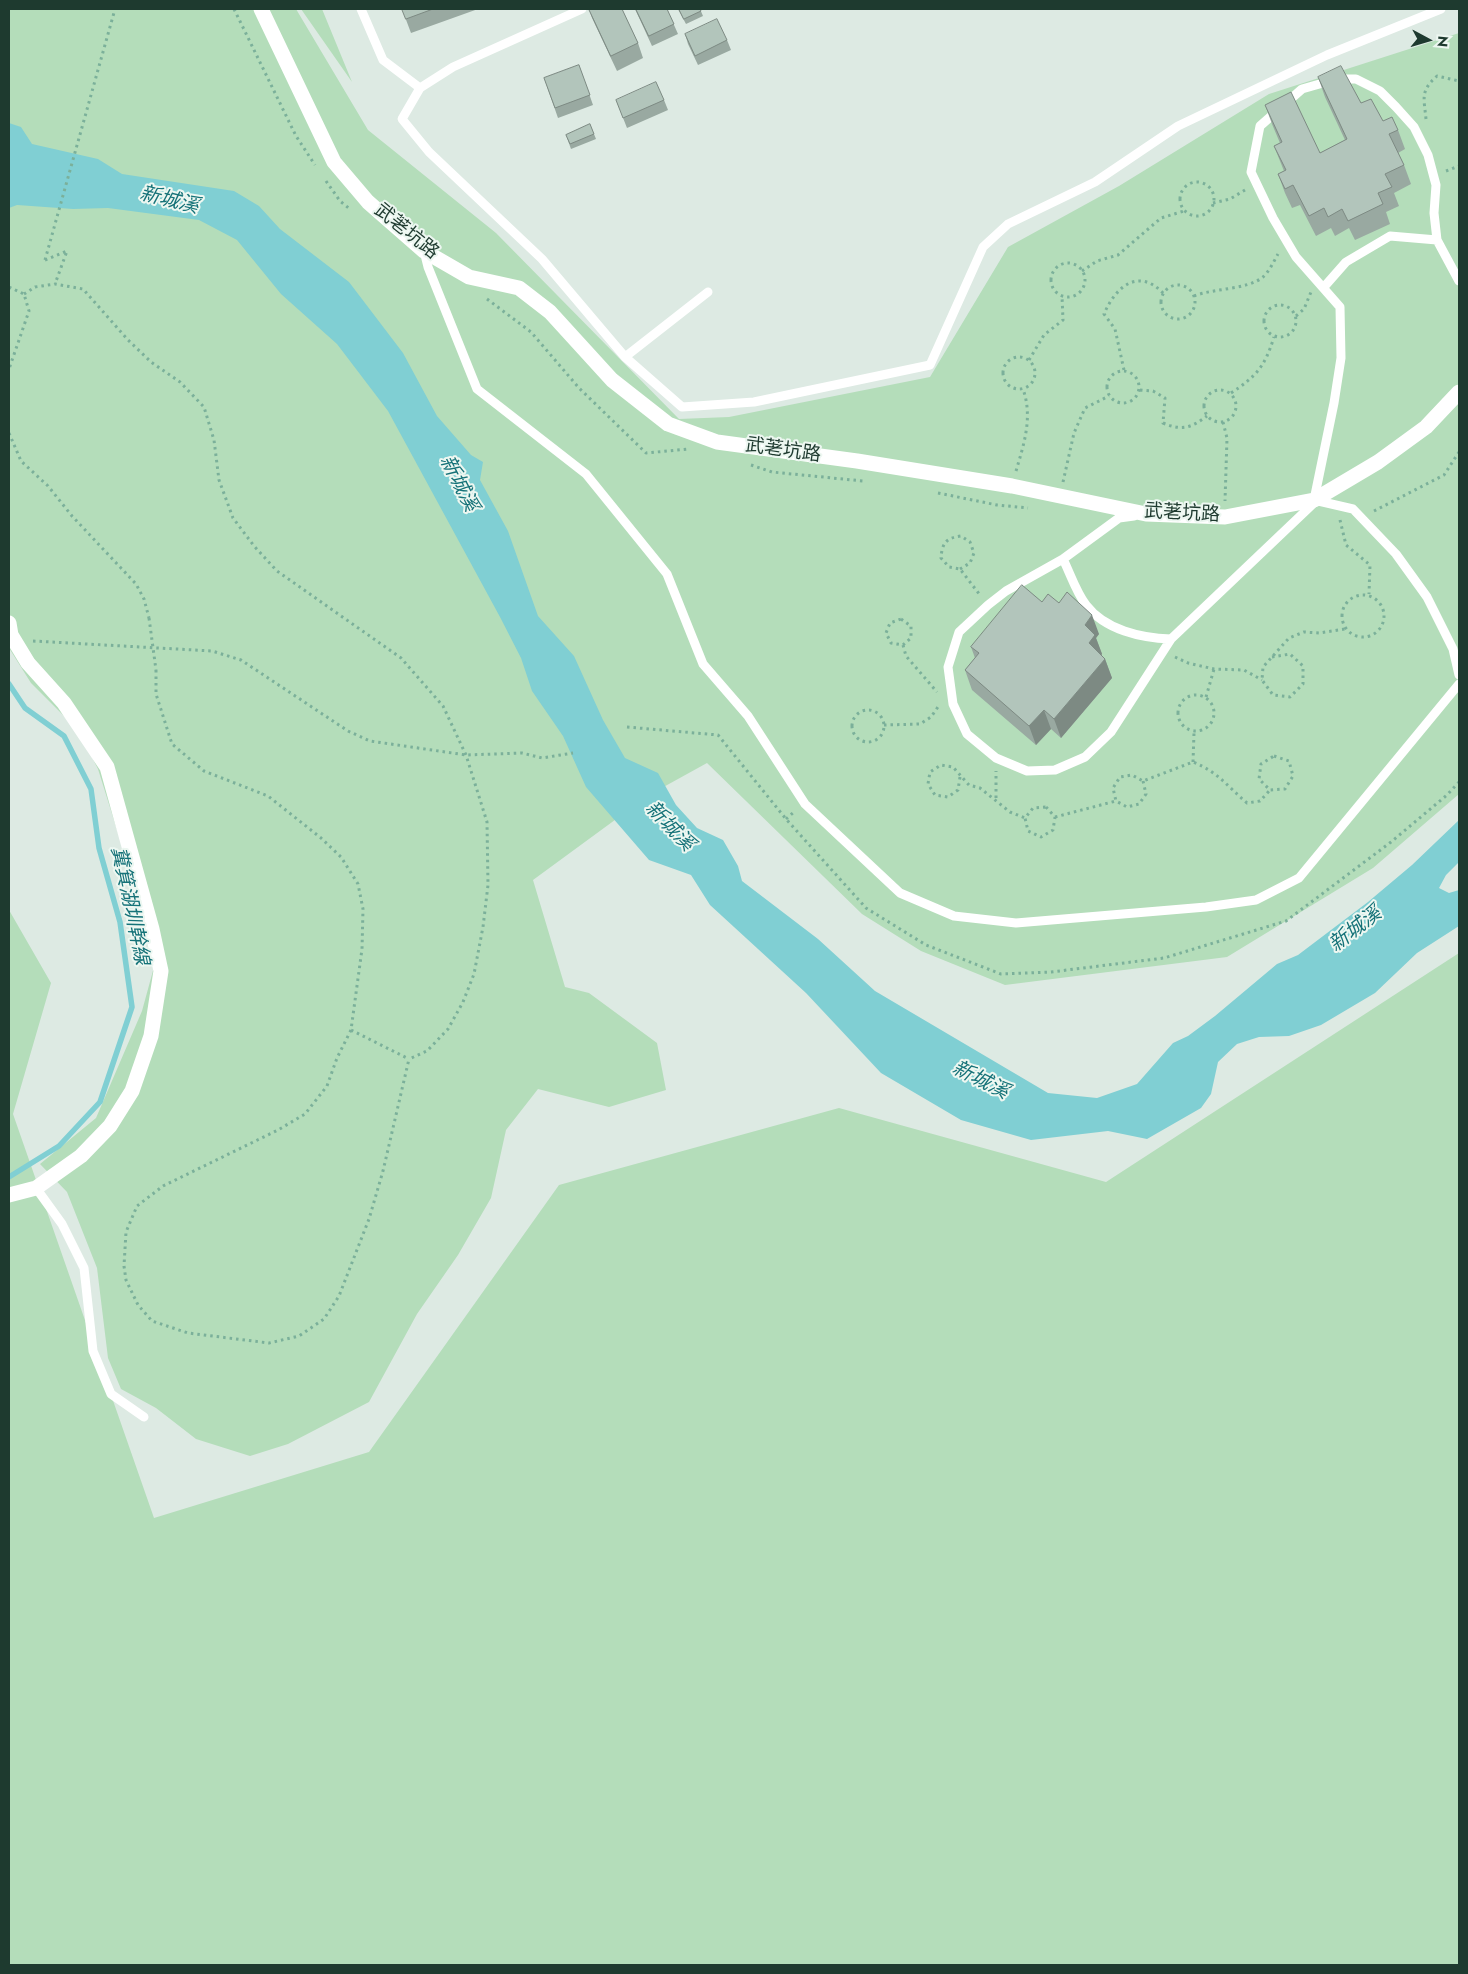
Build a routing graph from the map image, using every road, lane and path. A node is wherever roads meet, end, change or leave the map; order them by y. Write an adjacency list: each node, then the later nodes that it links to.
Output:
1 (115, 9): 21 (path)
2 (234, 9): 10 (path)
3 (261, 9): 18 (street, 武荖坑路)
4 (361, 9): 8 (lane)
5 (582, 9): 8 (lane)
6 (1441, 9): 32 (lane)
7 (1459, 81): 9 (path)
8 (420, 88): 32 (lane)
9 (1418, 137): 12 (lane); 17 (lane)
10 (318, 169)
11 (323, 177): 15 (path)
12 (1258, 186): 13 (path); 16 (lane)
13 (1213, 203): 14 (path); 14 (path)
14 (1184, 210): 19 (path)
15 (354, 213)
16 (1286, 240): 23 (lane); 28 (path)
17 (1437, 240): 20 (lane); 23 (lane)
18 (424, 251): 48 (street, 武荖坑路); 69 (lane)
19 (1082, 271): 27 (path); 27 (path)
20 (1459, 281)
21 (55, 284): 25 (path); 76 (path)
22 (9, 287): 25 (path)
23 (1324, 287): 30 (path); 51 (lane)
24 (708, 292): 32 (lane)
25 (24, 294): 34 (path)
26 (1164, 294): 28 (path); 28 (path); 35 (path)
27 (1062, 296): 33 (path)
28 (1194, 296)
29 (486, 299): 44 (path)
30 (1296, 316): 31 (path); 31 (path)
31 (1274, 337): 39 (path)
32 (626, 357)
33 (1030, 360): 36 (path); 36 (path)
34 (9, 369)
35 (1124, 370): 37 (path); 40 (path)
36 (1023, 389): 48 (path)
37 (1140, 390): 40 (path); 41 (path)
38 (1459, 392): 51 (street, 武荖坑路)
39 (1231, 393): 41 (path); 42 (path)
40 (1109, 396): 50 (path)
41 (1207, 416): 42 (path)
42 (1223, 422): 54 (path)
43 (9, 433): 87 (path, bridge)
44 (695, 449)
45 (1459, 452): 55 (path)
46 (747, 464): 47 (path)
47 (866, 481)
48 (1012, 486): 50 (street, 武荖坑路)
49 (932, 492): 52 (path)
50 (1060, 497): 53 (street, 武荖坑路)
51 (1314, 500): 54 (street, 武荖坑路); 55 (lane); 62 (lane)
52 (1035, 509)
53 (1146, 514): 54 (street, 武荖坑路); 56 (lane)
54 (1225, 517)
55 (1362, 518): 58 (path); 67 (lane)
56 (1063, 559): 59 (lane); 62 (lane)
57 (960, 569): 57 (path); 59 (path)
58 (1369, 594): 61 (path); 61 (path)
59 (988, 605): 71 (lane)
60 (10, 629): 76 (path); 89 (street)
61 (1345, 629): 65 (path)
62 (1171, 639): 64 (lane)
63 (902, 646): 63 (path); 71 (path)
64 (1163, 651): 66 (path); 77 (lane)
65 (1272, 657): 68 (path); 68 (path)
66 (1214, 669): 68 (path); 70 (path)
67 (1459, 675)
68 (1262, 680)
69 (1459, 684)
70 (1206, 697): 74 (path); 74 (path)
71 (953, 704): 72 (path); 77 (lane)
72 (884, 725): 72 (path)
73 (627, 727): 86 (path)
74 (1194, 733): 78 (path)
75 (572, 753): 76 (path)
76 (466, 755): 88 (path)
77 (996, 758): 82 (path)
78 (1193, 762): 80 (path); 81 (path)
79 (960, 778): 79 (path); 82 (path)
80 (1143, 782): 83 (path); 83 (path)
81 (1270, 790): 81 (path)
82 (996, 798): 85 (path)
83 (1116, 800): 84 (path)
84 (1055, 817): 85 (path); 85 (path)
85 (1025, 818)
86 (786, 819)
87 (351, 1030): 88 (path); 88 (path)
88 (409, 1059)
89 (36, 1188): 90 (street); 91 (lane)
90 (9, 1195)
91 (144, 1418)

